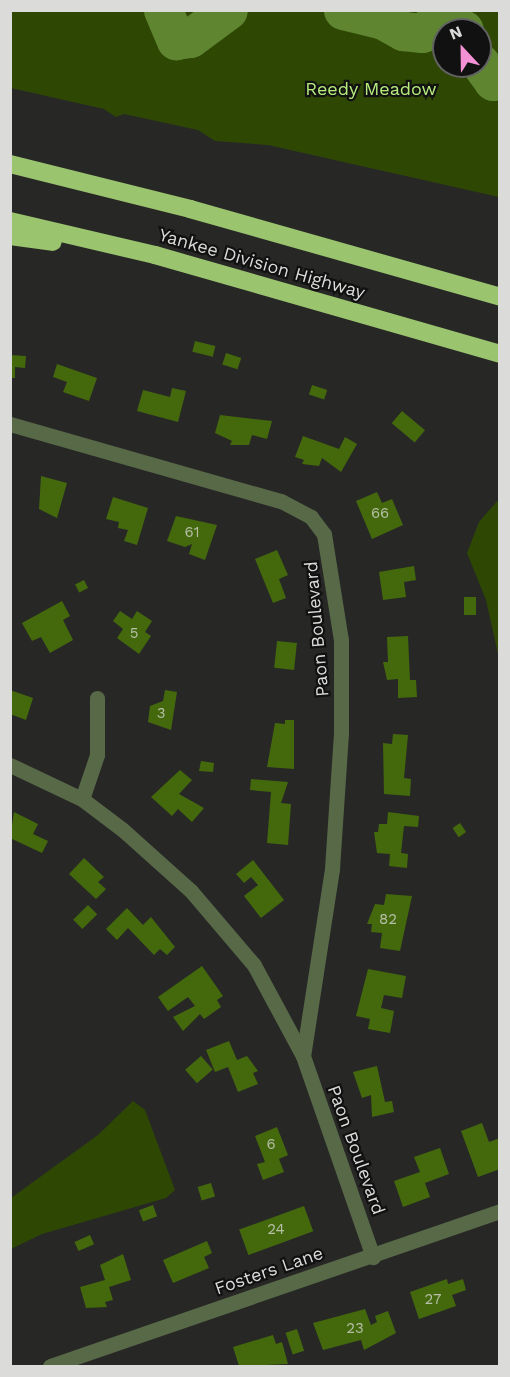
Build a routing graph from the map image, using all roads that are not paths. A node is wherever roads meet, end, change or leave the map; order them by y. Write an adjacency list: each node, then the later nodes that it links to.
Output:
1 (10, 164): 5 (highway, Yankee Division Highway)
2 (10, 221): 4 (highway, Yankee Division Highway)
3 (10, 236): 4 (highway)
4 (155, 255): 6 (highway, Yankee Division Highway)
5 (500, 297)
6 (500, 354)
7 (10, 424): 11 (street, Paon Boulevard)
8 (97, 698): 10 (street)
9 (10, 765): 10 (street, Paon Boulevard)
10 (82, 799): 11 (street, Paon Boulevard)
11 (303, 1056): 13 (street, Paon Boulevard)
12 (500, 1211): 13 (street, Fosters Lane)
13 (374, 1257): 14 (street, Fosters Lane)
14 (50, 1366)

